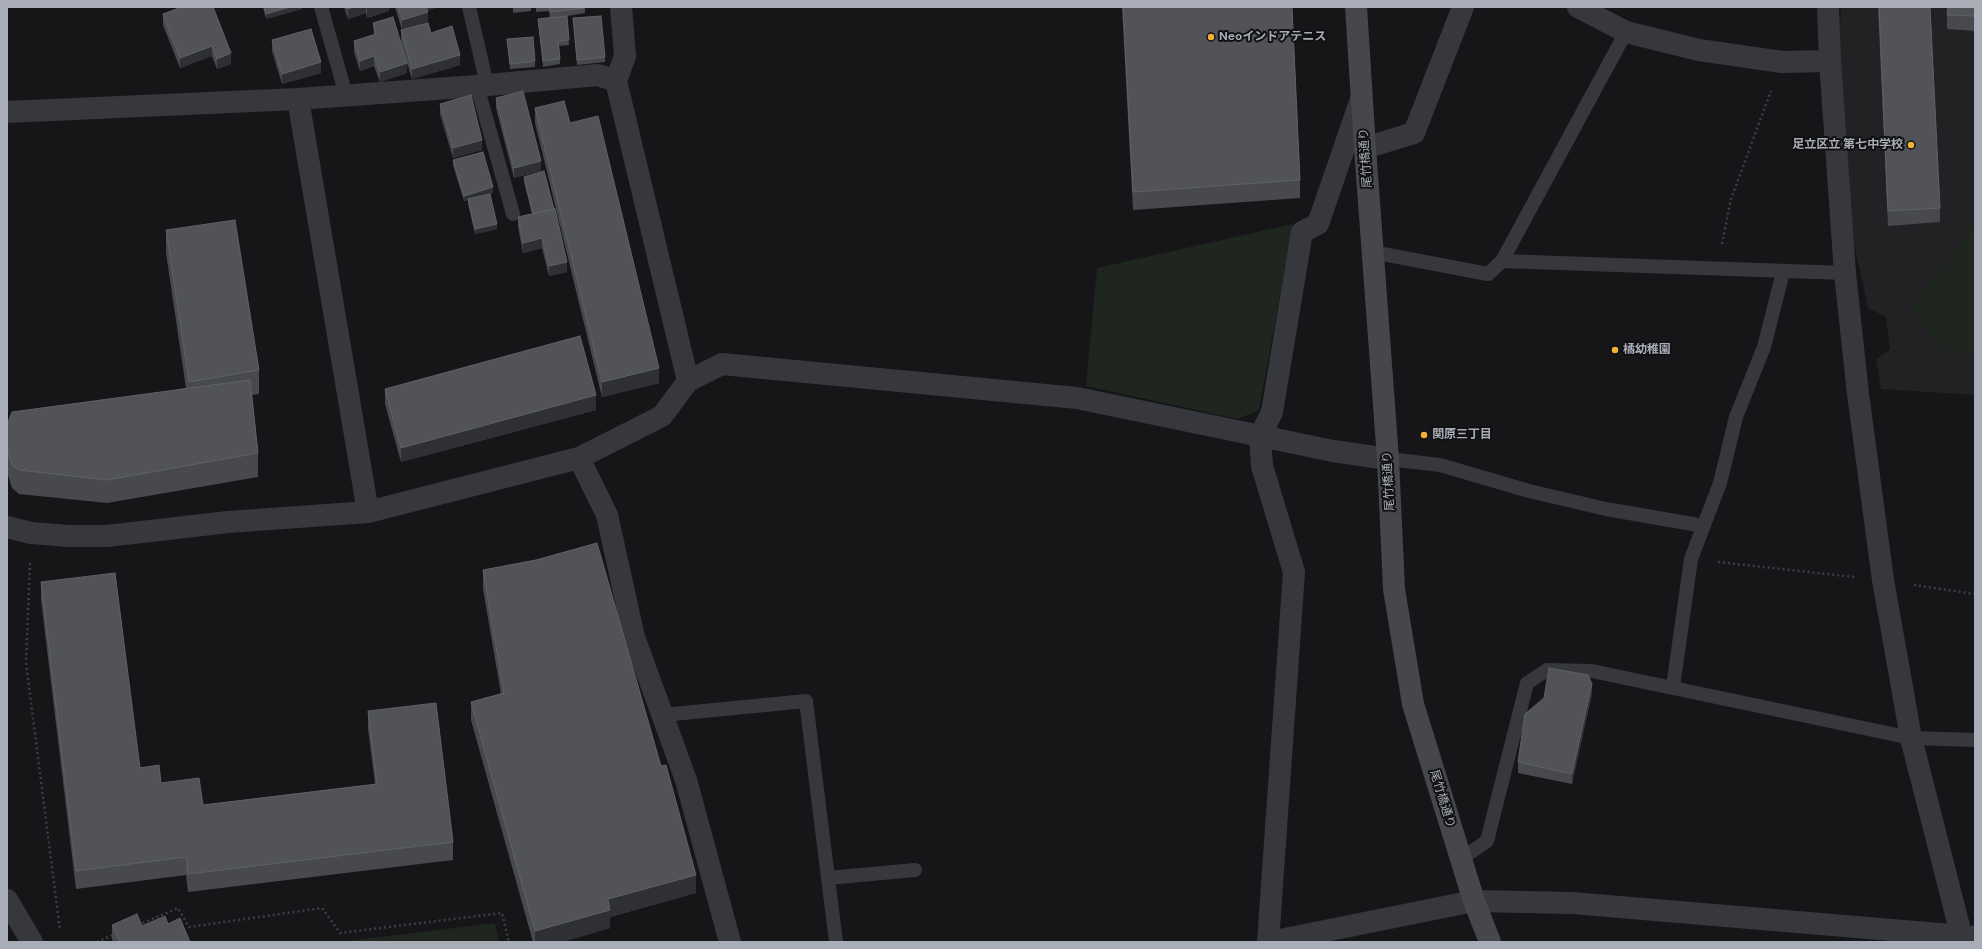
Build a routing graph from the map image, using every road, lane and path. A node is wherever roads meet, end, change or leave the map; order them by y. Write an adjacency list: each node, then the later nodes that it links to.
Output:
1 (321, 7): 13 (lane)
2 (469, 7): 12 (lane)
3 (621, 7): 11 (street)
4 (1356, 7): 15 (main road, 尾竹橋通り)
5 (1463, 7): 17 (street)
6 (1578, 7): 8 (street)
7 (1828, 7): 9 (street)
8 (1626, 32): 10 (street); 20 (lane)
9 (1830, 61): 10 (street); 23 (street)
10 (1782, 62): 21 (path)
11 (616, 81): 12 (street); 24 (street)
12 (482, 86): 13 (street); 18 (lane)
13 (346, 95): 14 (street)
14 (298, 99): 16 (street); 28 (street)
15 (1361, 99): 17 (main road, 尾竹橋通り); 25 (street)
16 (7, 112)
17 (1365, 148): 19 (main road, 尾竹橋通り)
18 (513, 214)
19 (1372, 252): 20 (lane); 27 (main road, 尾竹橋通り)
20 (1502, 261): 21 (lane)
21 (1717, 270): 22 (lane)
22 (1782, 272): 23 (lane); 29 (lane)
23 (1845, 273): 33 (street)
24 (688, 381): 25 (street); 26 (street)
25 (1260, 436): 27 (street); 53 (street)
26 (579, 458): 28 (street); 36 (street)
27 (1388, 459): 29 (lane); 39 (main road, 尾竹橋通り)
28 (368, 512): 31 (street)
29 (1704, 526): 32 (lane)
30 (7, 527): 31 (street)
31 (31, 533): 46 (path)
32 (1691, 559): 33 (path); 35 (lane)
33 (1883, 580): 34 (path); 37 (street)
34 (1975, 594)
35 (1673, 687): 37 (lane); 39 (lane)
36 (662, 715): 41 (lane); 51 (street)
37 (1911, 738): 38 (lane); 47 (street)
38 (1975, 740)
39 (1461, 859): 43 (main road, 尾竹橋通り)
40 (916, 870): 41 (lane)
41 (828, 878): 52 (lane)
42 (7, 900): 48 (street)
43 (1474, 901): 47 (street); 53 (street); 54 (main road, 尾竹橋通り)
44 (131, 928): 50 (path)
45 (117, 934): 49 (path)
46 (60, 936)
47 (1967, 938)
48 (32, 942)
49 (96, 942)
50 (509, 942)
51 (730, 942)
52 (836, 942)
53 (1269, 942)
54 (1490, 942)

